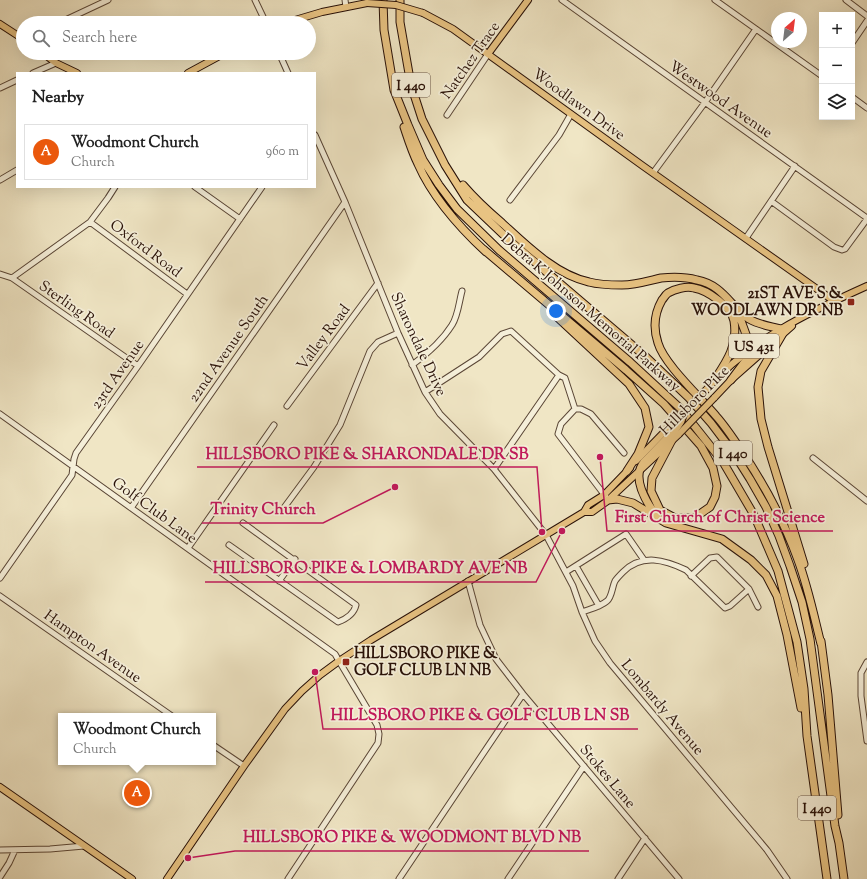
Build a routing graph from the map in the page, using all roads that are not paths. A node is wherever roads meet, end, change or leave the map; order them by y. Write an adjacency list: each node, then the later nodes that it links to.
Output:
1 (108, 0): 10 (street)
2 (255, 0): 11 (street)
3 (383, 0): 31 (highway, Debra K Johnson Memorial Parkway / I 440)
4 (400, 0): 38 (highway, Debra K Johnson Memorial Parkway / I 440)
5 (528, 0): 19 (main road, Natchez Trace)
6 (562, 0): 33 (street, Westwood Avenue)
7 (715, 0): 16 (street)
8 (846, 0): 13 (street)
9 (346, 3): 12 (main road, Woodlawn Drive); 19 (main road, Woodlawn Drive, bridge)
10 (74, 16)
11 (263, 16)
12 (306, 16)
13 (867, 16)
14 (867, 21): 18 (street)
15 (0, 24): 17 (main road)
16 (756, 29): 28 (street); 33 (street)
17 (16, 34)
18 (855, 39)
19 (488, 54): 35 (main road, Woodlawn Drive); 36 (street, Natchez Trace)
20 (52, 60): 23 (main road)
21 (212, 60): 26 (main road)
22 (282, 60): 27 (street)
23 (56, 63): 24 (street); 25 (main road)
24 (35, 72)
25 (75, 72)
26 (190, 72)
27 (288, 72)
28 (819, 74)
29 (16, 80): 30 (street)
30 (0, 88)
31 (394, 90): 53 (highway); 111 (highway, Debra K Johnson Memorial Parkway / I 440)
32 (855, 99): 34 (street)
33 (706, 101): 39 (street, Westwood Avenue); 41 (street)
34 (867, 108)
35 (571, 114): 41 (main road, Woodlawn Drive); 46 (street)
36 (447, 115)
37 (316, 137): 48 (street, Sharondale Drive)
38 (445, 165): 61 (highway); 118 (highway, Debra K Johnson Memorial Parkway / I 440)
39 (795, 166): 47 (street); 49 (street, Westwood Avenue)
40 (16, 171): 42 (street)
41 (653, 173): 52 (main road, Woodlawn Drive)
42 (0, 180)
43 (114, 188): 51 (street)
44 (196, 188): 50 (street)
45 (261, 188): 50 (street, 23rd Avenue)
46 (510, 200)
47 (771, 201): 49 (street, Westwood Avenue); 52 (street)
48 (344, 202): 56 (street, Sharondale Drive); 86 (street, 22nd Avenue South)
49 (867, 218)
50 (240, 220): 59 (street, 23rd Avenue)
51 (90, 222): 55 (street); 59 (street, Oxford Road)
52 (746, 238): 60 (main road, Woodlawn Drive)
53 (483, 249): 77 (highway); 82 (highway)
54 (0, 274): 55 (street, Sterling Road)
55 (12, 278): 66 (street, Sterling Road)
56 (378, 283): 62 (street, Sharondale Drive); 71 (street, Valley Road)
57 (867, 286): 60 (main road, US 431)
58 (462, 291): 65 (street)
59 (188, 294): 66 (street, 23rd Avenue)
60 (834, 301): 63 (main road, Hillsboro Pike / US 431)
61 (736, 306): 63 (highway); 64 (highway)
62 (398, 332): 65 (street, Sharondale Drive); 87 (street)
63 (781, 332): 64 (main road, Hillsboro Pike / US 431); 69 (main road, Hillsboro Pike / US 431); 106 (highway)
64 (751, 348): 68 (main road, Hillsboro Pike / US 431); 69 (highway)
65 (412, 365): 70 (street, Sharondale Drive)
66 (138, 366): 80 (street, 23rd Avenue)
67 (559, 376): 70 (street); 72 (street); 81 (street)
68 (715, 379): 73 (main road, Hillsboro Pike / US 431, bridge); 106 (highway)
69 (731, 380): 76 (main road, Hillsboro Pike / US 431, bridge)
70 (425, 392): 81 (street, Sharondale Drive)
71 (287, 406)
72 (575, 409): 78 (street); 84 (street)
73 (684, 412): 76 (highway, bridge)
74 (0, 414): 80 (street, Golf Club Lane)
75 (274, 425): 92 (street)
76 (675, 430): 77 (main road, Hillsboro Pike / US 431); 82 (main road, Hillsboro Pike / US 431); 83 (highway)
77 (672, 440): 83 (main road, Hillsboro Pike / US 431)
78 (624, 453)
79 (813, 458): 85 (street)
80 (73, 466): 86 (street, Golf Club Lane); 98 (street, 23rd Avenue)
81 (494, 469): 90 (street, Sharondale Drive)
82 (627, 471): 84 (main road, Hillsboro Pike / US 431)
83 (638, 473): 84 (main road, Hillsboro Pike / US 431); 88 (highway)
84 (606, 497): 88 (highway); 90 (main road, Hillsboro Pike / US 431)
85 (867, 501)
86 (131, 508): 92 (street, Golf Club Lane)
87 (283, 509)
88 (660, 518): 111 (highway)
89 (243, 522): 93 (street)
90 (546, 535): 96 (street, Lombardy Avenue); 100 (main road, Hillsboro Pike / US 431)
91 (229, 545): 99 (street)
92 (188, 548): 107 (street, Golf Club Lane)
93 (295, 559): 99 (street); 99 (street)
94 (644, 560): 95 (street); 97 (street); 103 (street)
95 (575, 567): 96 (street); 103 (street)
96 (566, 572): 105 (street, Lombardy Avenue)
97 (691, 576): 101 (street); 101 (street)
98 (0, 578)
99 (280, 581)
100 (468, 581): 107 (main road, Hillsboro Pike / US 431); 109 (street, Stokes Lane)
101 (749, 589): 104 (street)
102 (0, 596): 110 (street, Hampton Avenue)
103 (599, 606): 105 (street)
104 (758, 607)
105 (582, 612): 130 (street, Lombardy Avenue)
106 (822, 644): 118 (highway)
107 (339, 661): 114 (main road, Hillsboro Pike / US 431); 125 (street, Golf Club Lane)
108 (867, 662): 112 (street)
109 (523, 694): 115 (street, Stokes Lane); 126 (street)
110 (168, 713)
111 (807, 736): 131 (highway, Debra K Johnson Memorial Parkway / I 440)
112 (867, 741)
113 (216, 747): 114 (street)
114 (244, 766): 124 (main road, Hillsboro Pike / US 431)
115 (584, 766): 117 (street, Stokes Lane); 127 (street)
116 (0, 788): 119 (main road)
117 (645, 838): 128 (street); 129 (street, Stokes Lane)
118 (839, 844): 132 (highway, Debra K Johnson Memorial Parkway / I 440)
119 (84, 846): 121 (street); 123 (main road)
120 (0, 850): 121 (street)
121 (15, 850): 122 (street)
122 (0, 877)
123 (132, 879)
124 (167, 879)
125 (288, 879)
126 (399, 879)
127 (508, 879)
128 (618, 879)
129 (679, 879)
130 (787, 879)
131 (827, 879)
132 (844, 879)

